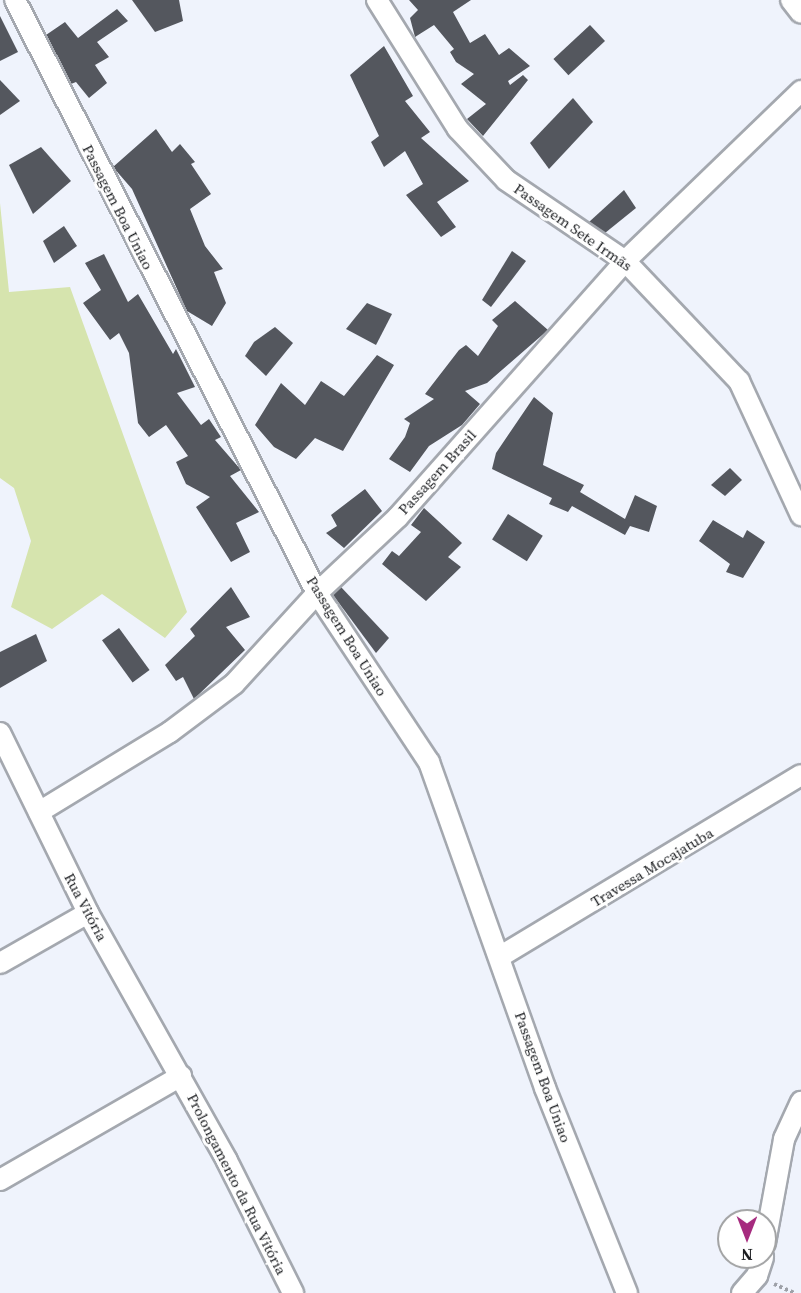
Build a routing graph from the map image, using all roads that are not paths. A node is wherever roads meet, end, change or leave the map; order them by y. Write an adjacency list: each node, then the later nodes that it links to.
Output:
1 (15, 0): 8 (street, Passagem Boa Uniao)
2 (377, 0): 6 (street, Passagem Sete Irmãs)
3 (791, 0): 4 (street)
4 (801, 13)
5 (801, 91): 6 (street, Passagem Brasil)
6 (625, 261): 7 (street, Passagem Sete Irmãs); 8 (street, Passagem Brasil)
7 (801, 515)
8 (317, 593): 11 (street, Passagem Brasil); 13 (street, Passagem Boa Uniao)
9 (0, 733): 11 (street, Rua Vitória)
10 (801, 775): 13 (street, Travessa Mocajatuba)
11 (39, 812): 12 (street, Rua Vitória)
12 (88, 913): 14 (street); 15 (street, Rua Vitória)
13 (501, 956): 21 (street, Passagem Boa Uniao)
14 (0, 963)
15 (181, 1076): 17 (street); 20 (street, Prolongamento da Rua Vitória)
16 (801, 1102): 18 (street)
17 (0, 1180)
18 (771, 1209)
19 (759, 1269): 22 (street)
20 (293, 1293)
21 (627, 1293)
22 (742, 1293)

